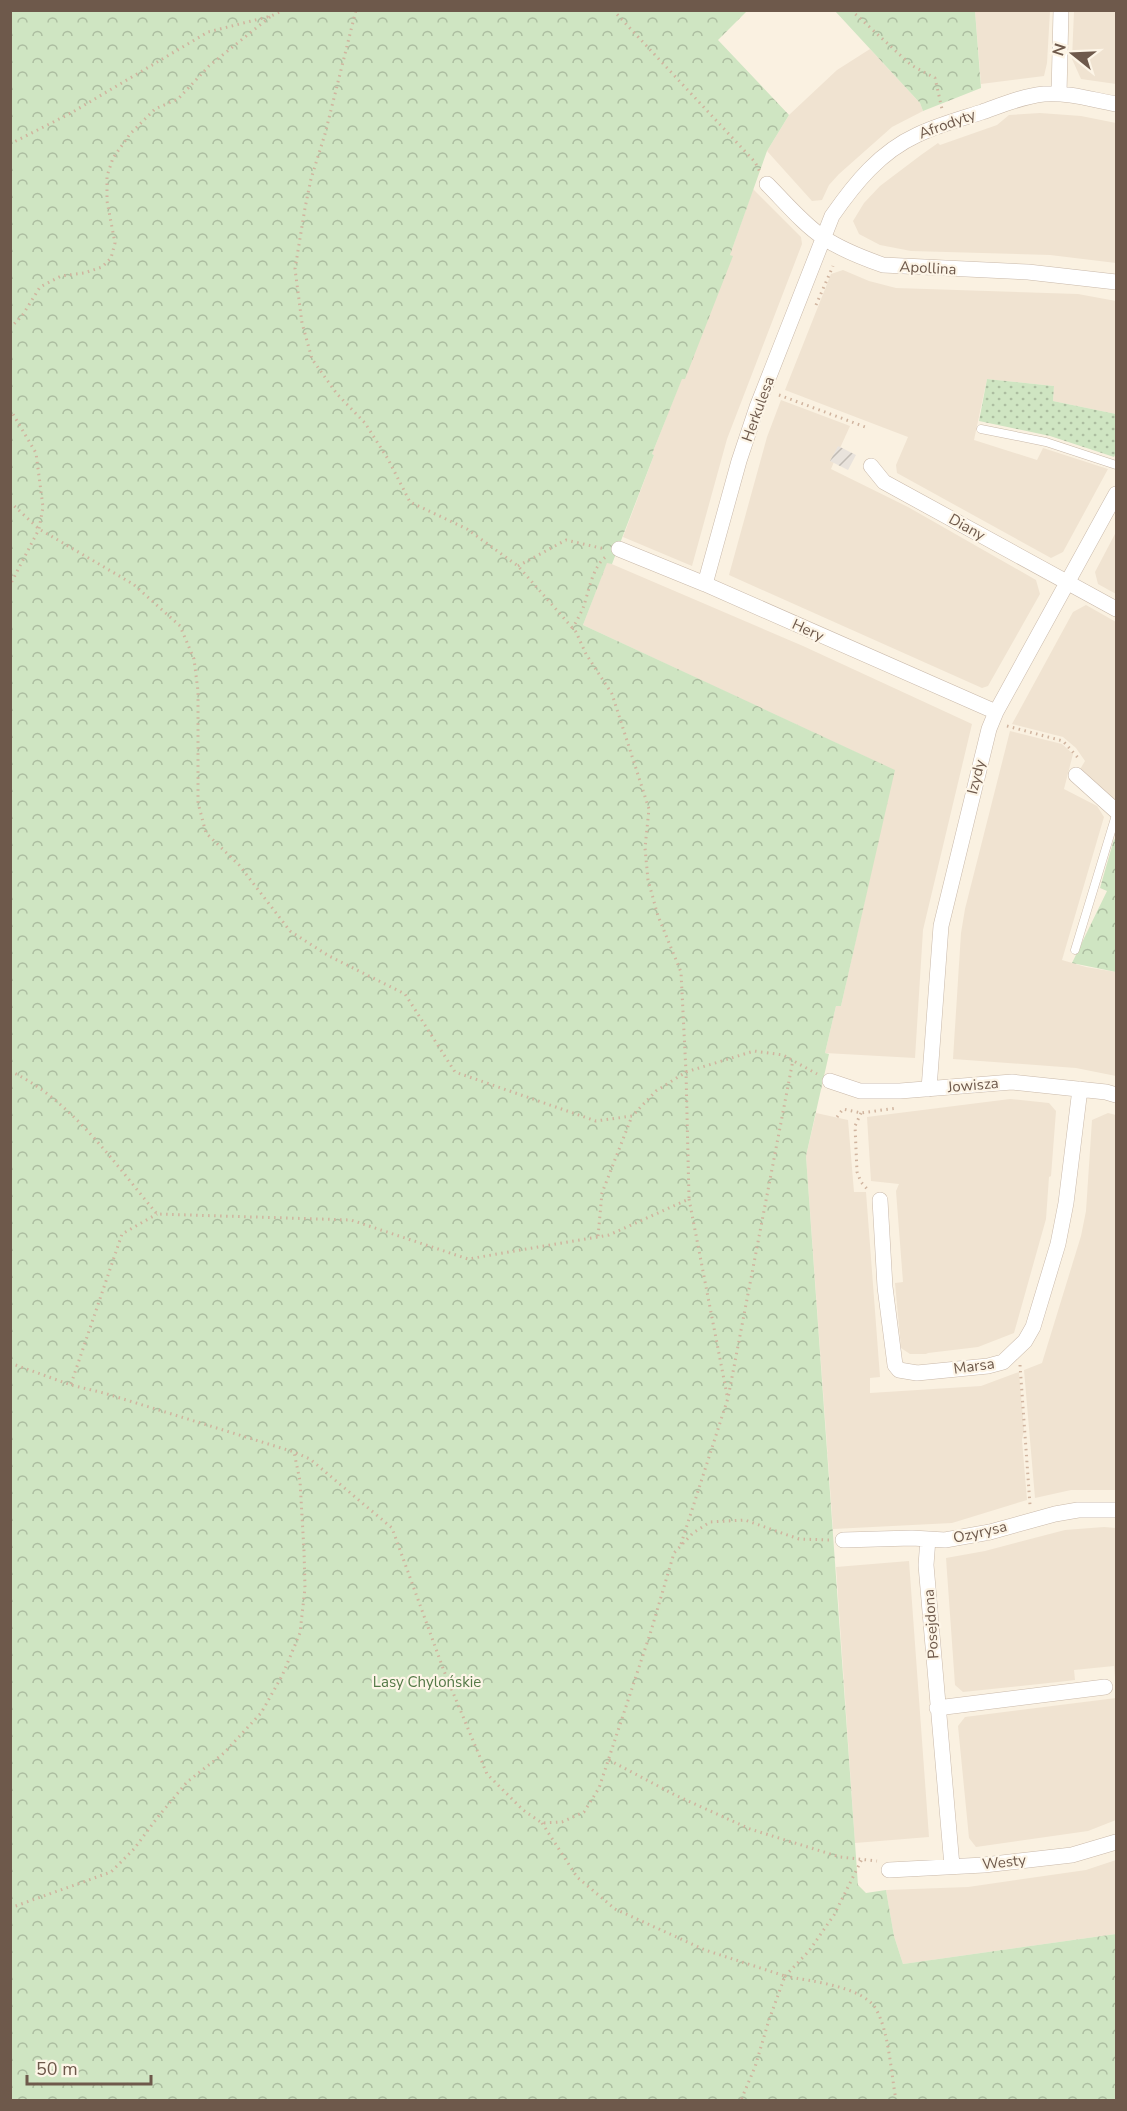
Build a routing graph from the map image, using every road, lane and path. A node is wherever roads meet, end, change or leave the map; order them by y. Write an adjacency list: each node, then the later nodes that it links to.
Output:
1 (284, 10): 6 (path)
2 (356, 10): 27 (path)
3 (613, 10): 11 (path)
4 (852, 10): 9 (path)
5 (1061, 10): 7 (street)
6 (271, 16): 10 (path); 16 (path)
7 (1059, 94): 8 (street, Afrodyty); 9 (street, Afrodyty)
8 (1116, 105)
9 (946, 124): 12 (street, Afrodyty)
10 (10, 144)
11 (767, 184): 12 (street, Apollina)
12 (824, 238): 14 (street, Apollina); 29 (street, Herkulesa)
13 (833, 266): 15 (path)
14 (1116, 282)
15 (814, 308)
16 (10, 328)
17 (774, 403): 19 (path)
18 (10, 408): 25 (path)
19 (868, 428)
20 (981, 429): 21 (lane)
21 (1116, 465)
22 (871, 466): 28 (street, Diany)
23 (1116, 494): 28 (street, Izydy)
24 (10, 502): 25 (path)
25 (39, 529): 30 (path); 46 (path)
26 (617, 550): 27 (path); 29 (street, Hery); 32 (path)
27 (518, 566): 32 (path)
28 (1068, 582): 31 (street, Diany); 33 (street, Izydy)
29 (705, 584): 33 (street, Hery)
30 (10, 585)
31 (1116, 609)
32 (572, 629): 40 (path)
33 (996, 712): 42 (street, Izydy)
34 (1005, 726): 35 (path)
35 (1076, 775): 36 (street)
36 (1116, 813): 37 (lane)
37 (1076, 950)
38 (793, 1060): 40 (path); 41 (path); 54 (path)
39 (10, 1071): 49 (path)
40 (686, 1072): 46 (path); 47 (path)
41 (831, 1081): 42 (street, Jowisza)
42 (929, 1089): 43 (street, Jowisza)
43 (1080, 1089): 44 (street, Jowisza); 51 (street, Marsa)
44 (1116, 1095)
45 (859, 1111): 48 (path)
46 (632, 1116): 50 (path)
47 (689, 1199): 50 (path); 54 (path)
48 (880, 1200): 51 (street, Marsa)
49 (157, 1214): 50 (path); 53 (path)
50 (598, 1236)
51 (1016, 1352): 57 (path)
52 (10, 1363): 53 (path)
53 (70, 1385): 55 (path)
54 (728, 1398): 60 (path)
55 (294, 1452): 64 (path); 69 (path)
56 (1116, 1510): 57 (street, Ozyrysa)
57 (1031, 1520): 58 (street, Ozyrysa)
58 (928, 1539): 59 (street, Ozyrysa); 62 (street, Posejdona)
59 (843, 1540): 60 (path)
60 (680, 1546): 63 (path)
61 (1105, 1687): 62 (street)
62 (937, 1708): 67 (street, Posejdona)
63 (609, 1760): 64 (path); 66 (path)
64 (542, 1823): 70 (path)
65 (1116, 1842): 67 (street, Westy)
66 (862, 1859): 68 (path); 70 (path)
67 (952, 1866): 68 (street, Westy)
68 (889, 1870)
69 (10, 1908)
70 (784, 1976): 71 (path); 72 (path)
71 (741, 2100)
72 (896, 2100)

